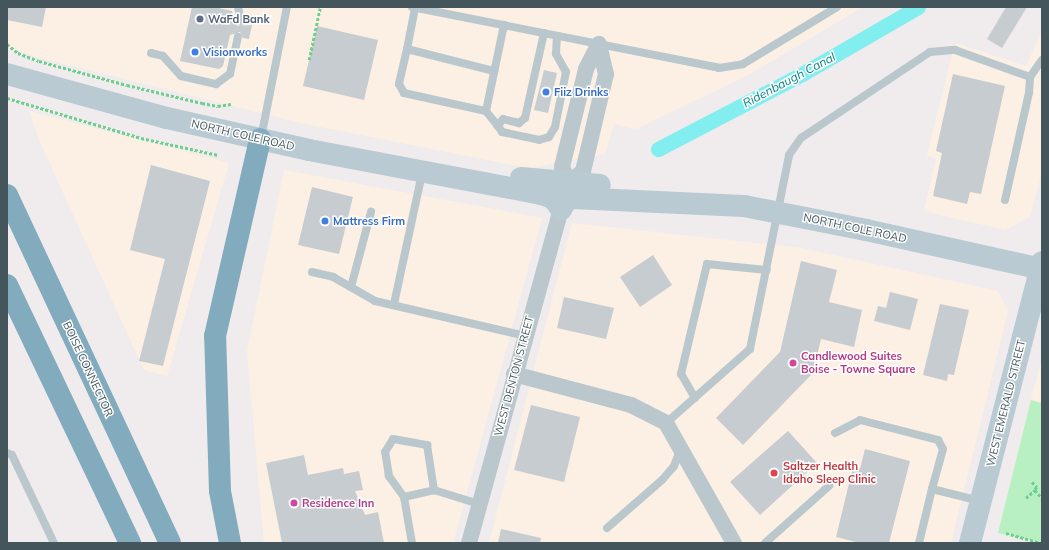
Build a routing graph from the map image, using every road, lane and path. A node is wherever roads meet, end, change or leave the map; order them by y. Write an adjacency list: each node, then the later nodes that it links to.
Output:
1 (238, 7): 7 (lane)
2 (287, 7): 25 (lane)
3 (413, 7): 6 (lane); 14 (lane)
4 (837, 7): 13 (lane)
5 (320, 8): 16 (path)
6 (450, 11): 8 (lane)
7 (241, 22)
8 (504, 25): 9 (lane); 18 (lane)
9 (544, 33): 10 (lane); 24 (lane)
10 (557, 36): 13 (lane); 24 (lane)
11 (238, 37): 15 (lane)
12 (7, 44): 22 (path)
13 (599, 44): 28 (street); 28 (street)
14 (407, 49): 18 (lane); 23 (lane)
15 (151, 53)
16 (309, 60)
17 (1042, 60): 20 (lane)
18 (494, 71): 23 (lane)
19 (7, 74): 25 (main road, NORTH COLE ROAD)
20 (1030, 77): 31 (lane); 34 (lane)
21 (7, 98): 26 (path)
22 (231, 104)
23 (486, 111): 24 (lane)
24 (498, 126)
25 (260, 139): 27 (main road, NORTH COLE ROAD); 64 (highway)
26 (218, 155)
27 (422, 172): 29 (main road, NORTH COLE ROAD); 41 (lane)
28 (568, 183): 29 (main road, NORTH COLE ROAD); 32 (main road, NORTH COLE ROAD)
29 (483, 185): 33 (main road, NORTH COLE ROAD)
30 (7, 195): 63 (highway, BOISE CONNECTOR)
31 (1005, 200)
32 (665, 201): 33 (main road, NORTH COLE ROAD); 34 (main road, NORTH COLE ROAD)
33 (561, 209): 42 (street, WEST DENTON STREET)
34 (779, 211): 36 (main road, NORTH COLE ROAD); 37 (lane)
35 (371, 212): 40 (lane)
36 (1041, 267): 57 (main road, WEST EMERALD STREET)
37 (766, 270): 44 (lane); 44 (lane)
38 (312, 272): 40 (lane)
39 (7, 285): 62 (highway)
40 (351, 287): 41 (lane)
41 (394, 304): 42 (lane)
42 (525, 336): 43 (street, WEST DENTON STREET)
43 (514, 374): 45 (street); 58 (street, WEST DENTON STREET)
44 (695, 398): 45 (lane)
45 (666, 423): 47 (street)
46 (835, 433): 51 (lane)
47 (680, 450): 59 (lane); 67 (street)
48 (7, 453): 61 (lane)
49 (1032, 482): 53 (path)
50 (829, 486): 68 (lane)
51 (932, 489): 57 (lane); 69 (lane)
52 (434, 490): 54 (lane); 54 (lane); 58 (lane)
53 (1034, 490): 55 (path); 56 (path)
54 (404, 497): 65 (lane)
55 (1026, 498)
56 (1042, 498)
57 (981, 501): 70 (main road, WEST EMERALD STREET)
58 (479, 504): 66 (street, WEST DENTON STREET)
59 (607, 528)
60 (1006, 533): 71 (path)
61 (54, 543)
62 (130, 543)
63 (170, 543)
64 (230, 543)
65 (412, 543)
66 (468, 543)
67 (734, 543)
68 (765, 543)
69 (918, 543)
70 (970, 543)
71 (1041, 543)

